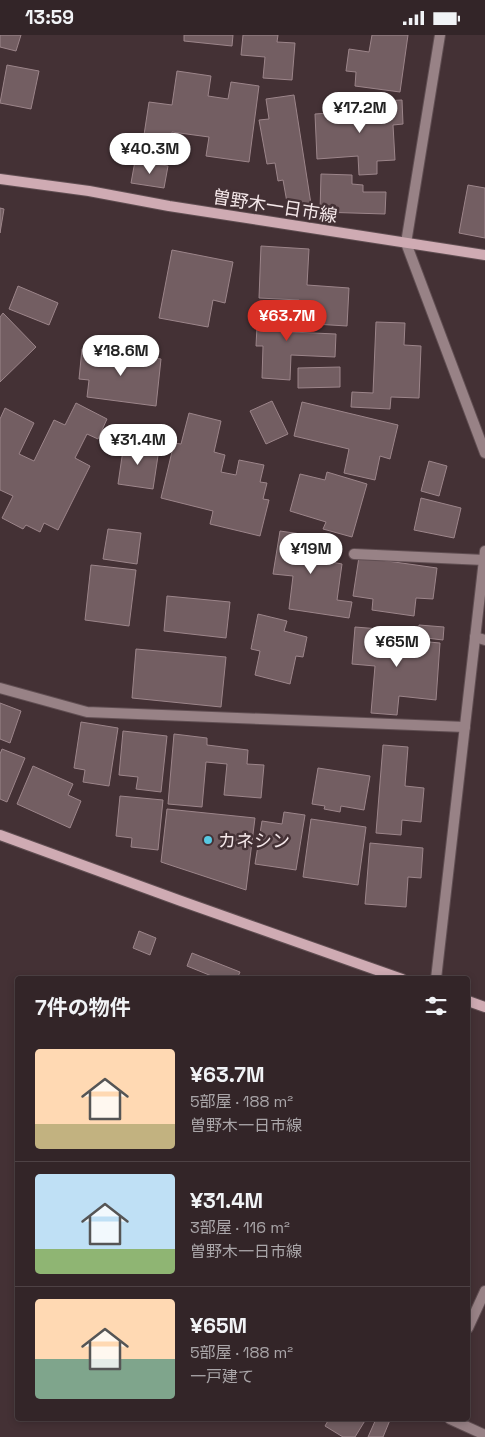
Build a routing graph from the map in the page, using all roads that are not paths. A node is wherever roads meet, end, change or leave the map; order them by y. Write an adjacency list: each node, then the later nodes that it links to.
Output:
1 (440, 35): 3 (street)
2 (0, 179): 3 (main road, 曽野木一日市線)
3 (406, 243): 4 (main road, 曽野木一日市線); 5 (street)
4 (485, 255)
5 (485, 453)
6 (354, 553): 7 (street)
7 (484, 556): 8 (street)
8 (480, 639): 10 (street)
9 (0, 688): 10 (street)
10 (465, 727): 13 (street)
11 (0, 835): 12 (main road)
12 (386, 976)
13 (436, 976)
14 (470, 1002): 15 (main road)
15 (485, 1007)
16 (485, 1291): 17 (street)
17 (470, 1324)
18 (454, 1421): 19 (street)
19 (485, 1435)

